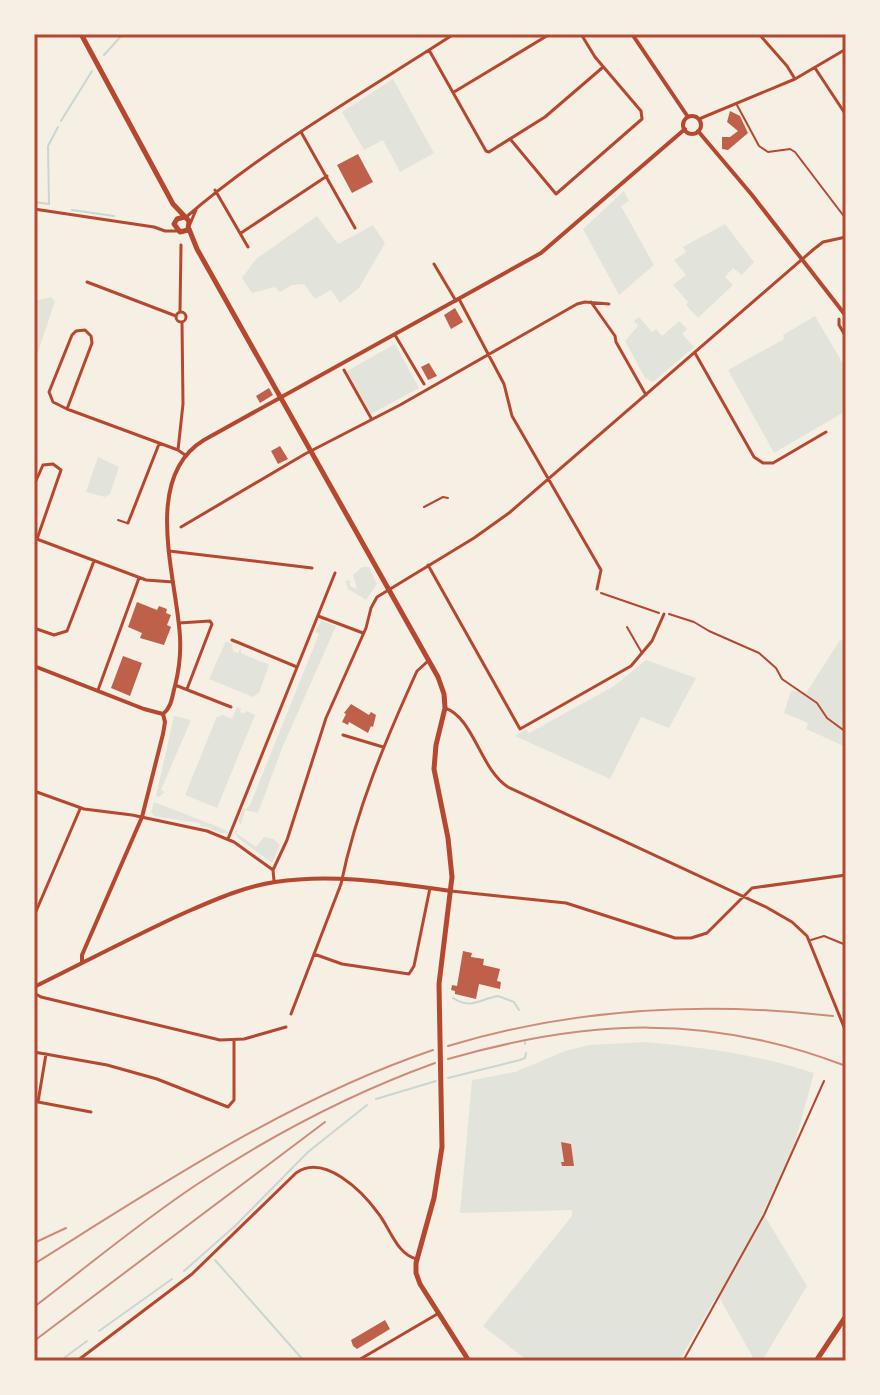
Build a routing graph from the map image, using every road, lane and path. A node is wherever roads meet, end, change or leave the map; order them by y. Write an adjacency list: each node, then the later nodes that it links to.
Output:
1 (81, 34): 26 (main road)
2 (454, 34): 8 (street)
3 (550, 34): 12 (street)
4 (581, 34): 9 (street)
5 (632, 34): 15 (street)
6 (759, 34): 11 (street)
7 (846, 49): 10 (street)
8 (429, 50): 12 (street); 19 (street)
9 (603, 67): 20 (street); 20 (street)
10 (815, 68): 11 (street); 14 (street)
11 (795, 79): 13 (street)
12 (453, 93): 20 (street)
13 (736, 103): 16 (street); 25 (lane)
14 (846, 115)
15 (688, 117): 16 (street); 17 (street)
16 (699, 119): 18 (street)
17 (685, 129): 18 (street); 35 (street)
18 (698, 131): 32 (street)
19 (301, 132): 21 (street); 22 (street)
20 (511, 140)
21 (327, 176): 27 (street); 28 (street)
22 (215, 190): 24 (street); 28 (street)
23 (34, 209): 26 (street)
24 (196, 210): 26 (street); 26 (street)
25 (846, 219)
26 (182, 224): 49 (main road)
27 (355, 228)
28 (241, 233): 31 (street)
29 (846, 237): 32 (street)
30 (181, 245): 38 (street)
31 (248, 247)
32 (802, 259): 39 (street); 45 (street)
33 (434, 264): 35 (street)
34 (87, 282): 38 (street)
35 (457, 300): 42 (street); 44 (street)
36 (591, 302): 37 (street); 44 (street); 48 (street)
37 (609, 304)
38 (178, 314): 41 (street); 41 (street)
39 (846, 316)
40 (839, 319): 43 (street)
41 (182, 322): 54 (street)
42 (395, 335): 46 (street); 47 (street)
43 (846, 337)
44 (488, 352): 51 (street); 57 (street)
45 (695, 353): 48 (street); 52 (street)
46 (343, 367): 49 (street); 51 (street)
47 (424, 384)
48 (646, 395): 57 (street)
49 (282, 399): 55 (main road); 56 (street)
50 (67, 409): 50 (street); 53 (street)
51 (371, 418): 55 (street)
52 (826, 432)
53 (159, 444): 54 (street); 62 (street)
54 (178, 450): 56 (street)
55 (311, 451): 63 (street); 72 (main road)
56 (185, 455): 65 (street)
57 (549, 480): 67 (street); 73 (street)
58 (34, 485): 64 (street)
59 (448, 498): 60 (lane)
60 (424, 507)
61 (118, 520): 62 (lane)
62 (128, 523)
63 (181, 527)
64 (36, 538): 66 (street)
65 (169, 551): 68 (street); 71 (street)
66 (94, 561): 70 (street); 78 (street)
67 (428, 565): 72 (street); 83 (street)
68 (312, 568)
69 (335, 573): 75 (street)
70 (139, 578): 71 (street); 89 (street)
71 (173, 582): 76 (street)
72 (388, 588): 79 (street); 84 (main road)
73 (597, 589): 74 (path)
74 (664, 614): 83 (street); 93 (path)
75 (318, 616): 79 (street); 86 (street)
76 (179, 623): 87 (street); 88 (street)
77 (627, 627): 83 (lane)
78 (34, 628)
79 (364, 633): 100 (street)
80 (232, 640): 81 (street)
81 (238, 643): 82 (street); 86 (street)
82 (235, 650)
83 (642, 654)
84 (429, 661): 91 (main road); 95 (street)
85 (34, 666): 89 (street)
86 (297, 667): 99 (street)
87 (175, 685): 88 (street); 92 (street)
88 (187, 689): 90 (street)
89 (98, 690): 92 (street)
90 (231, 707)
91 (445, 708): 105 (main road); 106 (street)
92 (163, 714): 98 (street)
93 (846, 732)
94 (343, 735): 95 (street)
95 (383, 747): 102 (street)
96 (34, 791): 97 (street)
97 (80, 808): 98 (street); 107 (street)
98 (142, 817): 99 (street); 111 (street)
99 (228, 839): 100 (street)
100 (273, 870): 103 (street)
101 (846, 875): 106 (street)
102 (342, 878): 103 (street); 104 (street); 110 (street)
103 (274, 882): 111 (street)
104 (430, 888): 105 (street); 110 (street)
105 (451, 891): 106 (street); 121 (main road)
106 (741, 898): 108 (street)
107 (34, 916)
108 (809, 941): 109 (lane); 115 (street)
109 (846, 945)
110 (314, 954): 113 (street)
111 (82, 962): 112 (street)
112 (34, 990): 116 (street)
113 (291, 1014)
114 (286, 1027): 116 (street)
115 (846, 1032)
116 (234, 1040): 118 (street)
117 (34, 1052): 118 (street)
118 (46, 1054): 120 (street)
119 (824, 1081): 127 (lane)
120 (91, 1112)
121 (417, 1259): 122 (main road); 124 (street)
122 (439, 1313): 125 (street); 126 (main road)
123 (846, 1316): 128 (main road)
124 (77, 1361)
125 (357, 1361)
126 (469, 1361)
127 (683, 1361)
128 (816, 1361)

